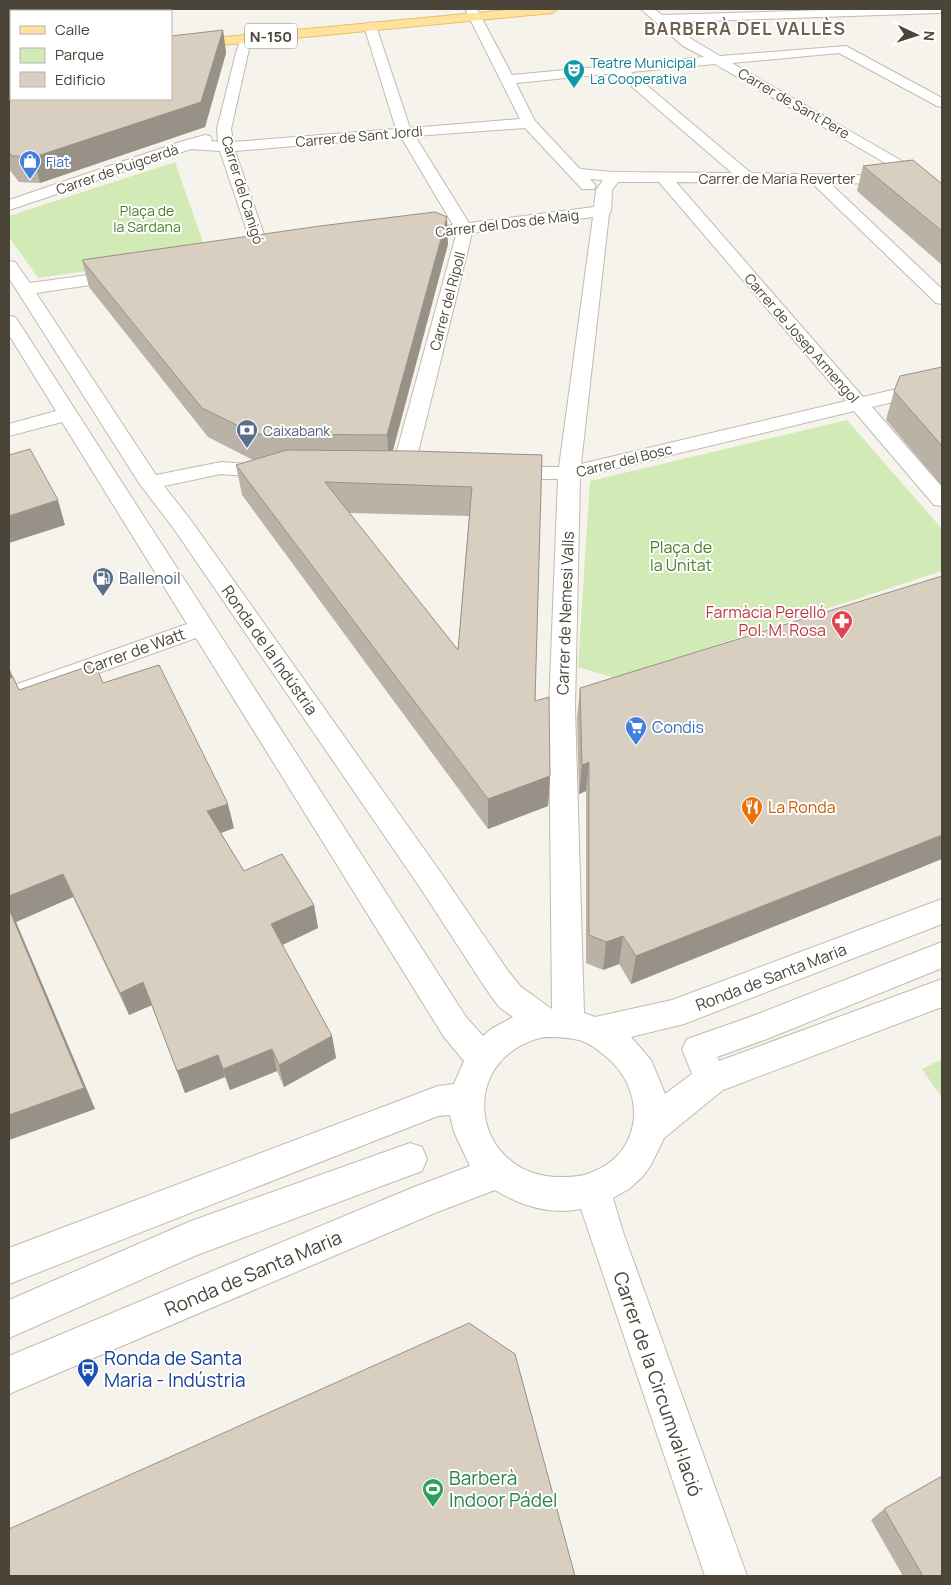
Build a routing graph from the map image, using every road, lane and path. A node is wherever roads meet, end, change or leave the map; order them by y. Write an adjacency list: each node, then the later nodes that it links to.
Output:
1 (552, 9): 4 (main road, N-150)
2 (647, 9): 5 (street, Carrer de Sant Pere)
3 (939, 9): 5 (street)
4 (472, 13): 6 (main road, N-150); 11 (street)
5 (660, 19): 9 (street, Carrer de Sant Pere)
6 (370, 26): 7 (main road, N-150); 17 (street, Carrer del Ripoll)
7 (248, 38): 8 (main road, N-150); 16 (street, Carrer del Canigó)
8 (172, 46)
9 (720, 60): 10 (street); 13 (street); 25 (street, Carrer de Sant Pere)
10 (619, 69): 11 (street); 23 (street)
11 (507, 80): 15 (street)
12 (934, 86): 13 (street)
13 (918, 90): 14 (street)
14 (942, 103)
15 (529, 123): 17 (street, Carrer de Sant Jordi); 20 (street)
16 (224, 130): 18 (street, Carrer de Puigcerdà); 19 (street, Carrer del Canigó)
17 (406, 132): 19 (street, Carrer de Sant Jordi); 30 (street, Carrer del Ripoll)
18 (188, 144): 19 (street, Carrer de Sant Jordi); 28 (street, Carrer de Puigcerdà)
19 (226, 147): 33 (street, Carrer del Canigó)
20 (578, 173): 21 (street); 29 (street)
21 (613, 177): 22 (street, Carrer de Maria Reverter); 29 (street, Carrer de Nemesi Valls)
22 (663, 177): 23 (street, Carrer de Maria Reverter); 41 (street, Carrer de Josep Armengol)
23 (747, 178): 24 (street, Carrer de Maria Reverter)
24 (816, 178): 25 (street, Carrer de Maria Reverter); 38 (street)
25 (923, 179): 26 (street, Carrer de Maria Reverter); 27 (street, Carrer de Sant Pere)
26 (942, 181)
27 (942, 195)
28 (9, 205)
29 (603, 208): 30 (street, Carrer del Dos de Maig); 47 (street, Carrer de Nemesi Valls)
30 (462, 229): 31 (street, Carrer del Dos de Maig); 45 (street, Carrer del Ripoll)
31 (392, 238)
32 (281, 252): 33 (street)
33 (263, 255): 34 (street)
34 (244, 258)
35 (9, 266): 37 (street, Ronda de la Indústria)
36 (137, 273): 37 (street)
37 (24, 289): 48 (street, Ronda de la Indústria)
38 (942, 299)
39 (9, 321): 42 (street)
40 (942, 384): 41 (street, Carrer del Bosc)
41 (859, 404): 47 (street, Carrer del Bosc); 49 (street, Carrer de Josep Armengol)
42 (68, 414): 43 (street); 50 (street)
43 (9, 430)
44 (294, 472): 48 (street)
45 (402, 473)
46 (490, 473): 47 (street, Carrer del Bosc)
47 (569, 473): 55 (street, Carrer de Nemesi Valls)
48 (150, 483): 55 (street, Ronda de la Indústria)
49 (942, 500)
50 (203, 627): 51 (street, Carrer de Watt); 57 (street)
51 (9, 696)
52 (942, 912): 55 (street, Ronda de Santa Maria)
53 (942, 955): 56 (street)
54 (942, 993): 59 (street)
55 (569, 1026): 57 (street); 59 (street)
56 (697, 1051)
57 (481, 1058): 58 (street)
58 (466, 1098): 61 (street); 63 (street)
59 (650, 1128): 62 (street)
60 (411, 1162): 64 (street)
61 (498, 1172): 62 (street); 65 (street, Ronda de Santa Maria)
62 (593, 1190): 66 (street, Carrer de la Circumval·lació)
63 (9, 1266)
64 (9, 1319)
65 (9, 1375)
66 (726, 1576)

